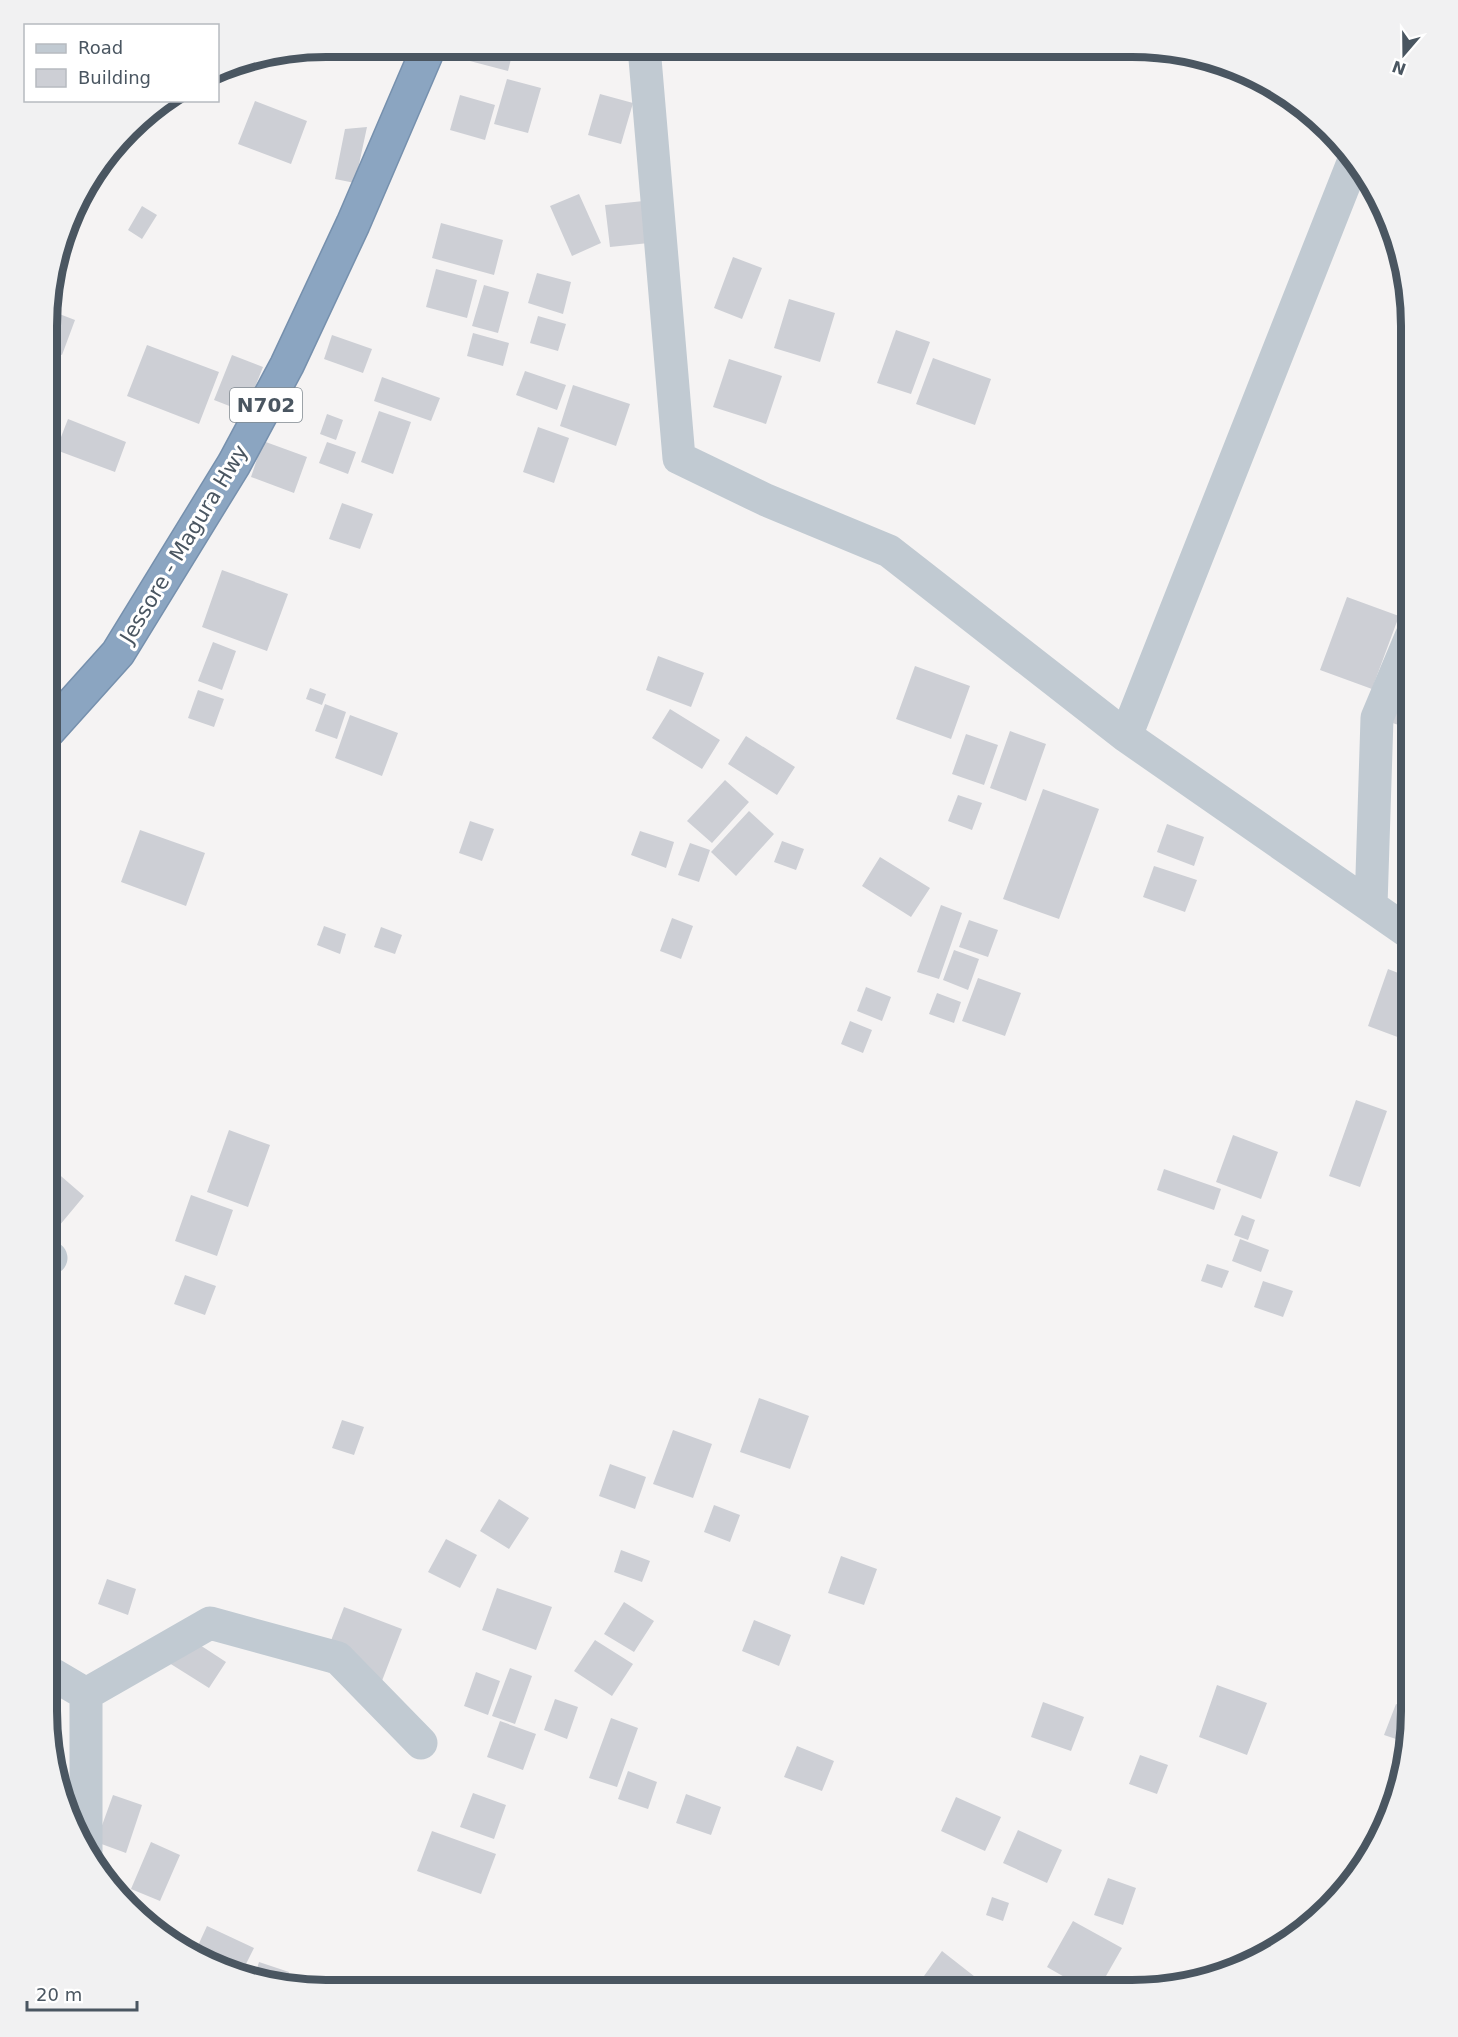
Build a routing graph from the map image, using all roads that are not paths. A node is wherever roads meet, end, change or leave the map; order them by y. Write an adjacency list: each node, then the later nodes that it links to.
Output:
1 (425, 57): 5 (highway, Jessore - Magura Hwy / N702)
2 (645, 57): 6 (street)
3 (1350, 169): 6 (street)
4 (1401, 661): 7 (street)
5 (57, 721)
6 (1126, 736): 7 (street)
7 (1371, 906): 8 (street)
8 (1401, 927)
9 (57, 1677): 10 (street)
10 (86, 1694): 11 (street); 12 (street)
11 (421, 1743)
12 (86, 1832)

